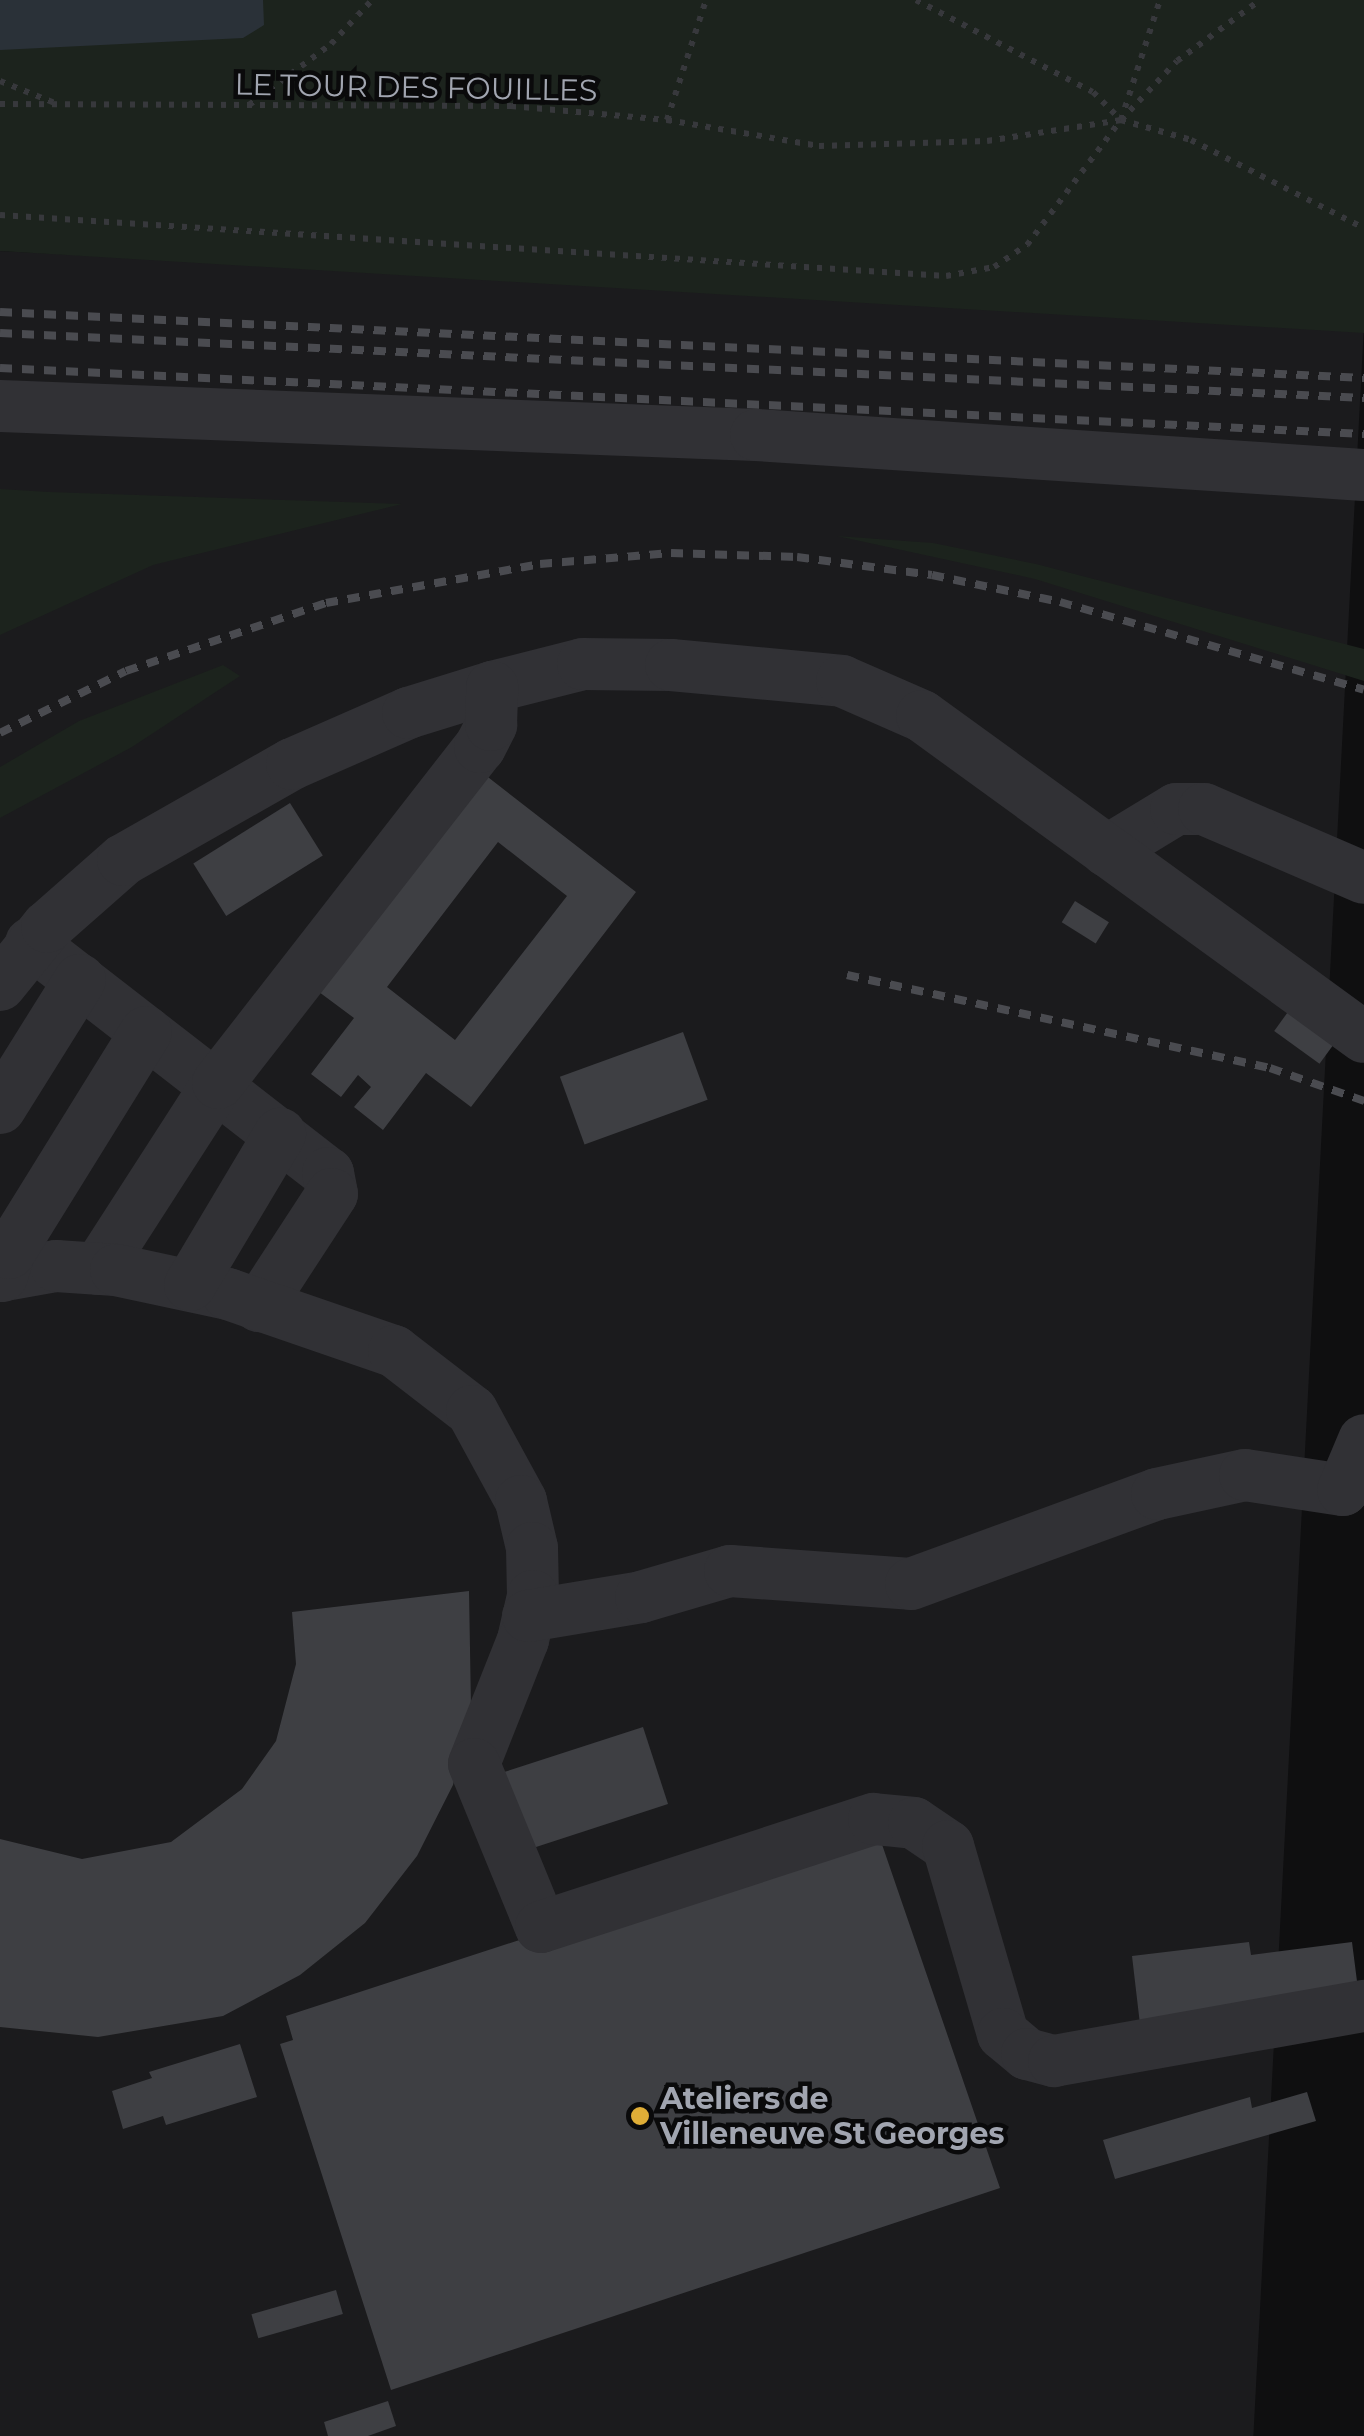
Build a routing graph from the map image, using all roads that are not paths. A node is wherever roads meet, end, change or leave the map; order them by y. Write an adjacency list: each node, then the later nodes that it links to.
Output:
1 (0, 406): 2 (street)
2 (1364, 475)
3 (492, 687): 4 (street); 6 (street); 11 (street)
4 (1107, 851): 5 (street); 10 (street)
5 (1364, 878)
6 (31, 943): 7 (street); 8 (street)
7 (80, 980): 9 (street); 12 (street)
8 (0, 985)
9 (146, 1032): 11 (street); 15 (street)
10 (1364, 1038)
11 (218, 1083): 13 (street); 14 (street)
12 (0, 1108)
13 (280, 1134): 16 (street); 17 (street)
14 (98, 1269): 15 (street); 16 (street)
15 (1, 1276)
16 (190, 1285): 17 (street)
17 (259, 1306): 19 (street)
18 (1364, 1440): 19 (street)
19 (528, 1616): 20 (street)
20 (1364, 2006)

